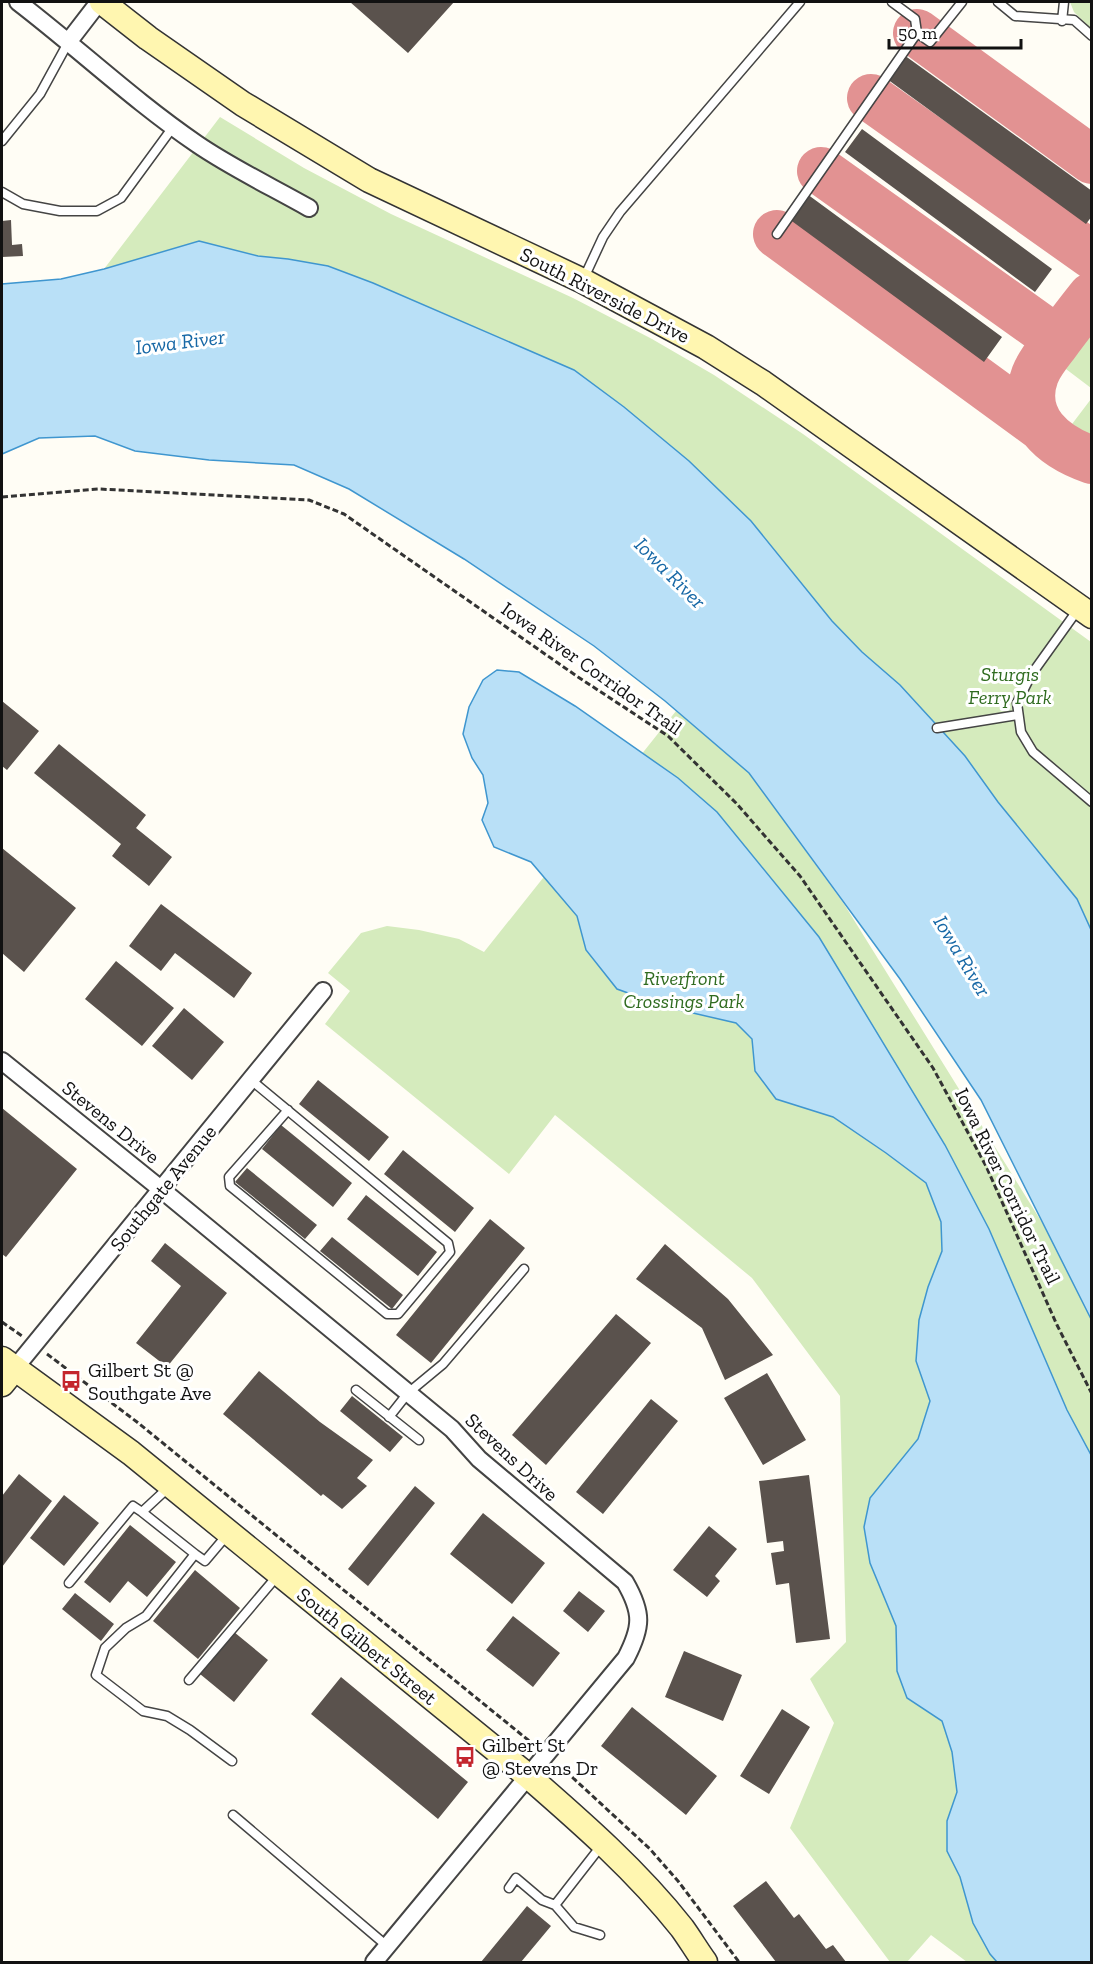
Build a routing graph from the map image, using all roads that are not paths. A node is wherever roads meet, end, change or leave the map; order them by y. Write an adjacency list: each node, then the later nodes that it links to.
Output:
1 (18, 2): 11 (street)
2 (100, 2): 11 (street, South Riverside Drive); 17 (main road, South Riverside Drive)
3 (800, 2): 17 (lane)
4 (892, 2): 9 (lane)
5 (962, 2): 9 (lane)
6 (998, 2): 8 (lane)
7 (1064, 2): 8 (lane)
8 (1062, 21): 10 (lane)
9 (917, 33): 16 (lane)
10 (1092, 36)
11 (69, 41): 12 (street); 13 (lane)
12 (173, 127): 14 (lane); 15 (street)
13 (2, 141)
14 (2, 192)
15 (309, 208)
16 (777, 234)
17 (583, 281): 18 (main road, South Riverside Drive)
18 (1085, 612): 19 (lane)
19 (1018, 715): 20 (lane); 21 (lane)
20 (938, 728)
21 (1092, 802)
22 (323, 991): 24 (street, Southgate Avenue)
23 (2, 1061): 26 (street, Stevens Drive)
24 (251, 1080): 25 (lane); 26 (street, Southgate Avenue)
25 (288, 1110): 25 (lane)
26 (162, 1190): 28 (street, Southgate Avenue); 30 (street, Stevens Drive)
27 (524, 1269): 30 (lane)
28 (6, 1370): 33 (main road, South Gilbert Street)
29 (356, 1390): 31 (lane)
30 (408, 1393): 31 (lane); 41 (street, Stevens Drive)
31 (389, 1416): 32 (lane)
32 (419, 1440)
33 (170, 1485): 34 (lane); 35 (main road, South Gilbert Street)
34 (142, 1512): 36 (lane); 38 (lane)
35 (229, 1533): 36 (lane); 37 (main road, South Gilbert Street)
36 (195, 1554): 40 (lane)
37 (279, 1574): 39 (lane); 41 (main road, South Gilbert Street)
38 (69, 1583)
39 (189, 1680)
40 (232, 1761)
41 (528, 1776): 43 (main road, South Gilbert Street); 47 (street, Stevens Drive)
42 (233, 1815): 47 (lane)
43 (603, 1844): 45 (lane); 49 (main road, South Gilbert Street)
44 (509, 1888): 45 (lane)
45 (555, 1905): 46 (lane)
46 (600, 1935)
47 (387, 1946): 48 (street, Stevens Drive)
48 (374, 1962)
49 (705, 1962)

